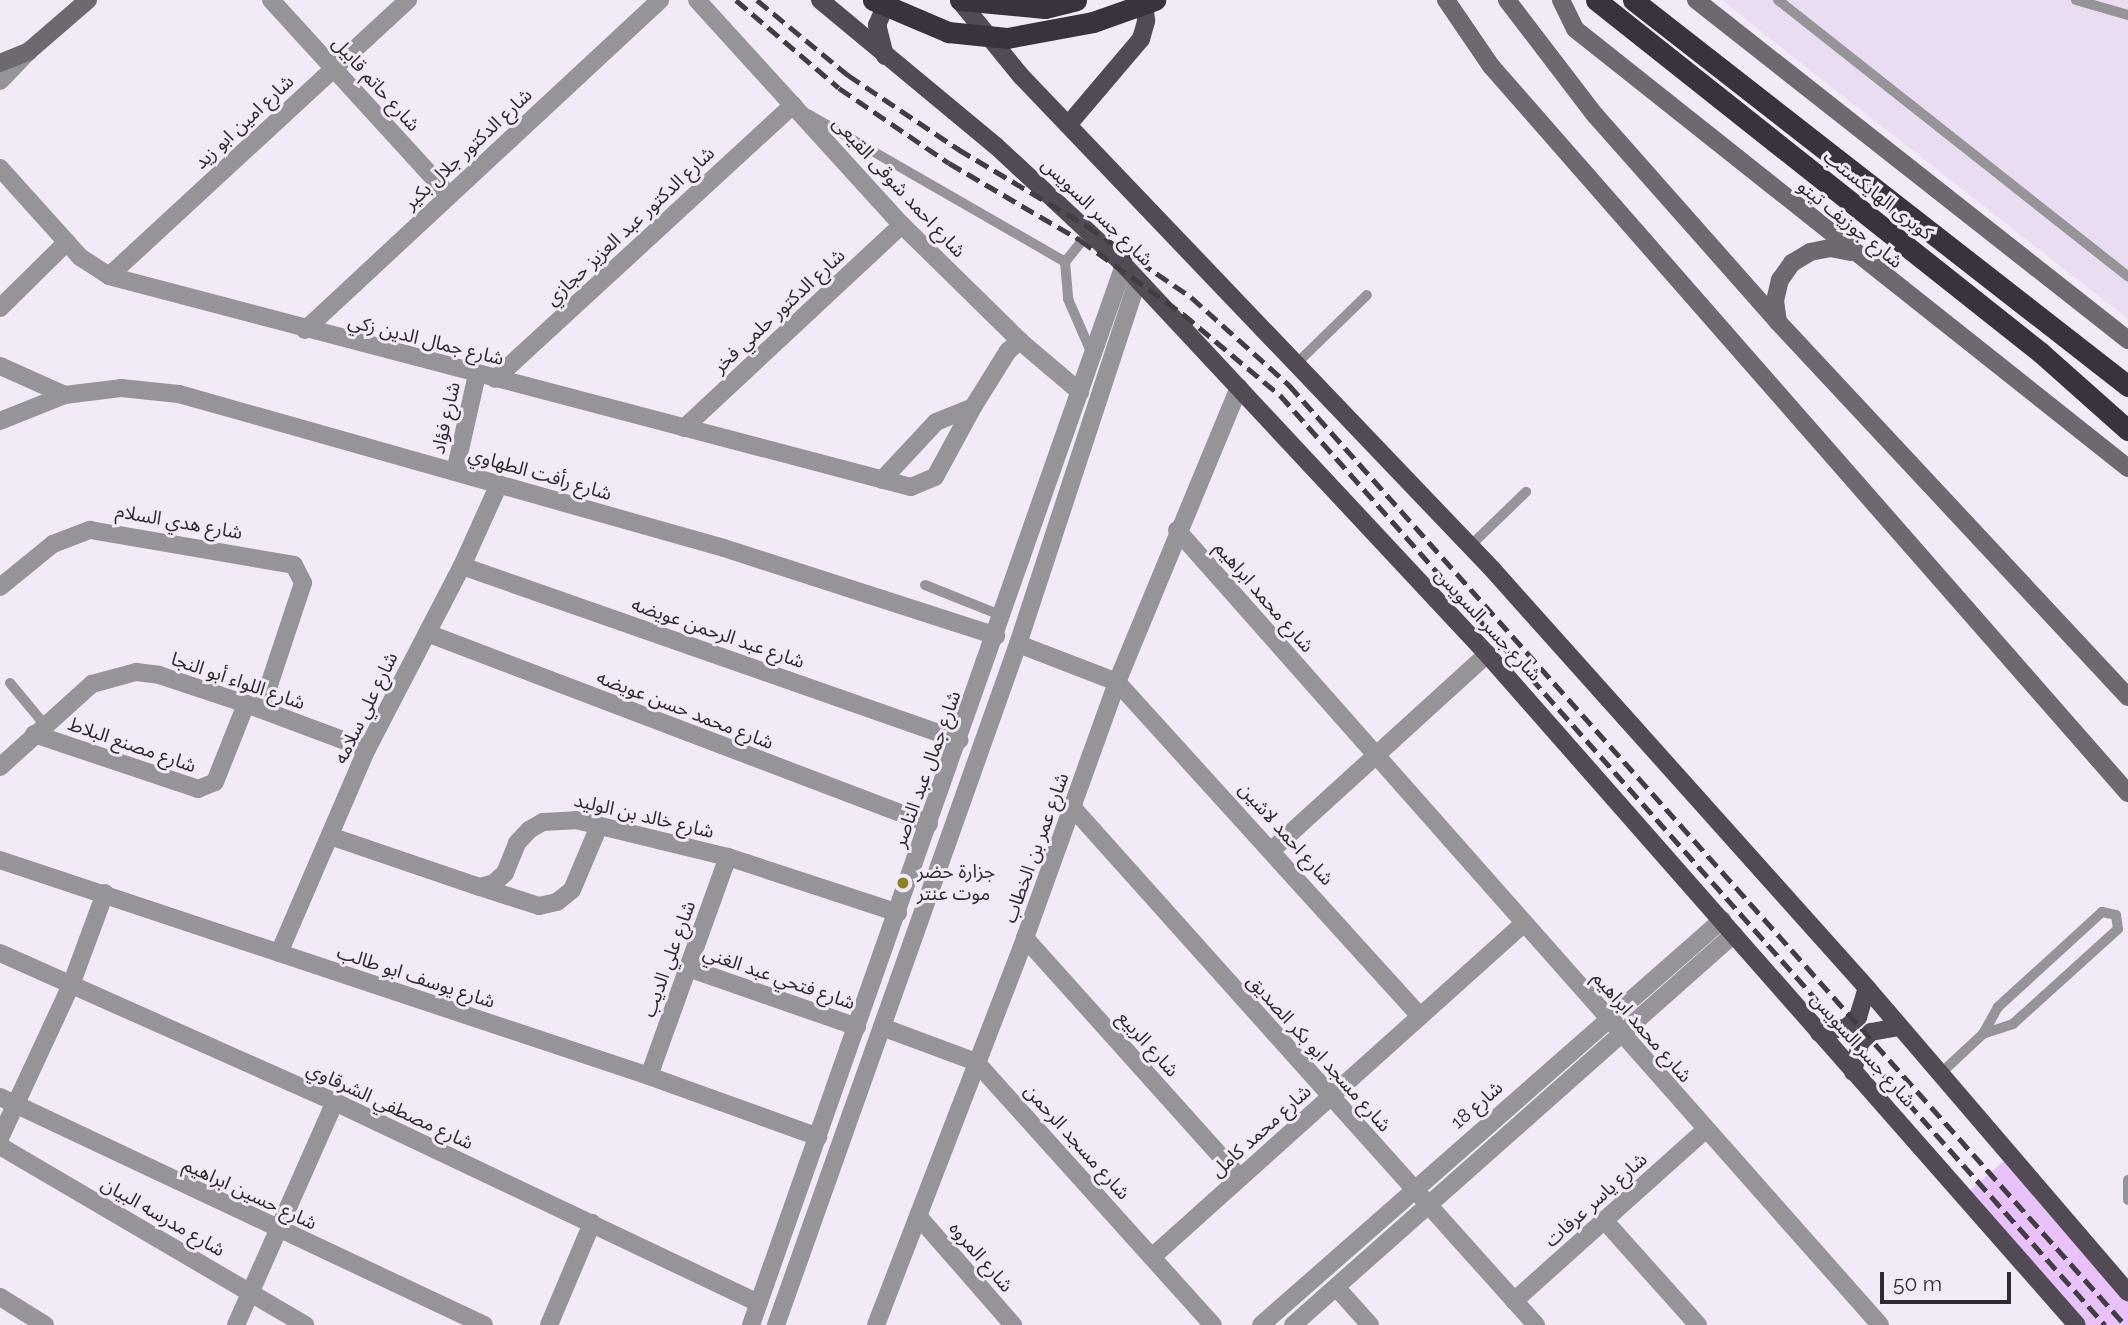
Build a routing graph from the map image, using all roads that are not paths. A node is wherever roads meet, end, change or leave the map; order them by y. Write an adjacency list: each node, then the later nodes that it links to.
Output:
1 (88, 0): 22 (main road)
2 (271, 0): 25 (street, شارع حاتم قابيل)
3 (408, 0): 25 (street, شارع امين ابو زيد)
4 (660, 0): 30 (street, شارع الدكتور جلال بكير)
5 (697, 0): 27 (street, شارع احمد شوقى القيعى)
6 (820, 0): 23 (main road, شارع جسر السويس)
7 (873, 0): 12 (highway)
8 (888, 0): 23 (main road)
9 (960, 0): 10 (highway); 28 (main road, شارع جسر السويس)
10 (1076, 0)
11 (1144, 0): 28 (main road)
12 (1155, 0)
13 (1446, 0): 83 (main road)
14 (1507, 0): 42 (main road)
15 (1560, 0): 34 (main road, شارع جوزيف تيتو)
16 (1595, 0): 57 (highway, كوبرى الهايكستب)
17 (1633, 0): 50 (highway, كوبرى الهايكستب)
18 (1696, 0): 44 (main road)
19 (1778, 0): 38 (lane)
20 (2076, 0): 21 (lane)
21 (2128, 15)
22 (29, 51): 24 (main road); 26 (street)
23 (885, 55): 32 (main road, شارع جسر السويس)
24 (0, 63)
25 (334, 68): 30 (street, شارع حاتم قابيل); 37 (street, شارع امين ابو زيد)
26 (0, 81)
27 (793, 105): 31 (street, شارع احمد شوقى القيعى); 35 (lane); 49 (street, شارع الدكتور عبد العزيز حجازي)
28 (1068, 125): 47 (main road, شارع جسر السويس)
29 (0, 168): 33 (street, شارع جمال الدين زكي)
30 (449, 195): 43 (street, شارع الدكتور جلال بكير)
31 (902, 225): 45 (street, شارع احمد شوقى القيعى); 56 (street, شارع الدكتور حلمي فخر)
32 (1089, 232): 35 (lane); 36 (main road, شارع جسر السويس)
33 (67, 242): 37 (street, شارع جمال الدين زكي); 41 (street)
34 (1851, 252): 42 (main road); 58 (main road, شارع جوزيف تيتو)
35 (1065, 262): 46 (lane)
36 (1124, 265): 39 (main road, شارع جسر السويس); 46 (street, شارع جمال عبد الناصر)
37 (109, 276): 43 (street, شارع جمال الدين زكي)
38 (2128, 276)
39 (1138, 280): 51 (main road, شارع جسر السويس); 72 (street)
40 (1367, 295): 47 (lane)
41 (0, 308)
42 (1778, 322): 76 (main road)
43 (305, 330): 49 (street, شارع جمال الدين زكي)
44 (2128, 340)
45 (1020, 341): 52 (street, شارع احمد شوقى القيعى); 54 (street, شارع جمال الدين زكي)
46 (1093, 357): 52 (street, شارع جمال عبد الناصر)
47 (1298, 362): 64 (main road, شارع جسر السويس)
48 (0, 366): 53 (street, شارع رأفت الطهاوي)
49 (486, 377): 56 (street, شارع جمال الدين زكي); 59 (street, شارع فؤاد)
50 (2128, 386)
51 (1239, 387): 63 (street, شارع عمر بن الخطاب); 73 (main road, شارع جسر السويس)
52 (1080, 392): 69 (street, شارع جمال عبد الناصر)
53 (65, 394): 55 (street, شارع رأفت الطهاوي); 59 (street, شارع رأفت الطهاوي)
54 (972, 407): 60 (street); 60 (street, شارع جمال الدين زكي)
55 (0, 421)
56 (684, 428): 60 (street, شارع جمال الدين زكي)
57 (2128, 430)
58 (2128, 468)
59 (455, 472): 61 (street, شارع رأفت الطهاوي)
60 (882, 480)
61 (499, 484): 66 (street, شارع علي سلامه); 71 (street, شارع رأفت الطهاوي)
62 (1526, 492): 64 (lane)
63 (1177, 530): 74 (street, شارع عمر بن الخطاب); 81 (street, شارع محمد ابراهيم)
64 (1470, 546): 102 (main road, شارع جسر السويس)
65 (283, 562): 68 (street, شارع هدي السلام); 77 (street, شارع مصنع البلاط)
66 (462, 566): 70 (street, شارع علي سلامه); 79 (street, شارع عبد الرحمن عويضه)
67 (925, 585): 69 (lane)
68 (0, 587)
69 (1003, 616): 71 (street, شارع جمال عبد الناصر)
70 (427, 633): 80 (street, شارع علي سلامه); 85 (street, شارع محمد حسن عويضه)
71 (996, 636): 79 (street, شارع جمال عبد الناصر)
72 (1018, 645): 74 (street); 106 (street)
73 (1487, 654): 81 (street); 94 (main road, شارع جسر السويس)
74 (1117, 682): 84 (street, شارع عمر بن الخطاب); 88 (street, شارع احمد لاشين)
75 (10, 683): 78 (lane)
76 (2128, 697)
77 (254, 706): 78 (street, شارع اللواء أبو النجا); 78 (street, شارع مصنع البلاط); 80 (street, شارع اللواء أبو النجا)
78 (39, 729): 82 (street, شارع اللواء أبو النجا)
79 (959, 740): 85 (street, شارع جمال عبد الناصر)
80 (367, 749): 87 (street, شارع علي سلامه)
81 (1376, 756): 88 (street); 95 (street, شارع محمد ابراهيم)
82 (0, 767)
83 (2128, 793)
84 (1073, 808): 97 (street, شارع عمر بن الخطاب); 115 (street, شارع مسجد ابو بكر الصديق)
85 (929, 824): 93 (street, شارع جمال عبد الناصر)
86 (599, 826): 89 (street, شارع خالد بن الوليد); 91 (street, شارع خالد بن الوليد); 91 (street)
87 (330, 836): 91 (street); 99 (street, شارع علي سلامه)
88 (1273, 849): 103 (street, شارع احمد لاشين)
89 (728, 857): 93 (street, شارع خالد بن الوليد); 100 (street, شارع علي الديب)
90 (0, 860): 92 (street, شارع يوسف ابو طالب)
91 (480, 887)
92 (106, 893): 99 (street, شارع يوسف ابو طالب); 101 (street)
93 (898, 913): 105 (street, شارع جمال عبد الناصر)
94 (1722, 920): 96 (main road, شارع جسر السويس); 104 (street, شارع 18)
95 (1523, 924): 103 (street, شارع محمد كامل); 104 (street, شارع محمد ابراهيم)
96 (1734, 934): 108 (main road, شارع جسر السويس); 109 (street)
97 (1025, 938): 111 (street, شارع عمر بن الخطاب); 122 (street, شارع الربيع)
98 (0, 953): 101 (street, شارع مصطفي الشرقاوي)
99 (279, 953): 114 (street, شارع يوسف ابو طالب)
100 (688, 968): 105 (street, شارع فتحي عبد الغني); 114 (street, شارع علي الديب)
101 (71, 985): 116 (street); 117 (street, شارع مصطفي الشرقاوي)
102 (1867, 988): 107 (main road, شارع جسر السويس); 108 (main road)
103 (1420, 1016): 115 (street, شارع محمد كامل)
104 (1608, 1019): 109 (street, شارع محمد ابراهيم); 124 (street, شارع 18)
105 (857, 1027): 119 (street, شارع جمال عبد الناصر)
106 (881, 1027): 111 (street, شارع مسجد الرحمن); 144 (street)
107 (1900, 1027): 112 (main road); 113 (main road, شارع جسر السويس)
108 (1819, 1033): 112 (main road, شارع جسر السويس)
109 (1620, 1034): 118 (street, شارع محمد ابراهيم); 126 (street)
110 (1983, 1034): 110 (lane); 113 (lane)
111 (976, 1062): 127 (street, شارع عمر بن الخطاب); 131 (street, شارع مسجد الرحمن)
112 (1853, 1072): 154 (main road, شارع جسر السويس)
113 (1941, 1073): 134 (main road, شارع جسر السويس)
114 (649, 1076): 119 (street, شارع يوسف ابو طالب)
115 (1330, 1097): 122 (street, شارع محمد كامل); 124 (street, شارع مسجد ابو بكر الصديق)
116 (8, 1101): 120 (street); 130 (street, شارع حسين ابراهيم)
117 (335, 1102): 129 (street, شارع مصطفي الشرقاوي); 130 (street)
118 (1705, 1130): 128 (street, شارع ياسر عرفات); 153 (street, شارع محمد ابراهيم)
119 (818, 1137): 137 (street, شارع جمال عبد الناصر)
120 (0, 1138)
121 (0, 1146): 133 (street, شارع مدرسه البيان)
122 (1240, 1178): 131 (street, شارع محمد كامل)
123 (2128, 1180): 125 (lane)
124 (1413, 1189): 126 (street, شارع مسجد ابو بكر الصديق); 148 (street, شارع 18)
125 (2128, 1200)
126 (1428, 1206): 132 (street); 136 (street, شارع مسجد ابو بكر الصديق)
127 (918, 1216): 145 (street, شارع عمر بن الخطاب); 146 (street, شارع المروه)
128 (1604, 1220): 136 (street, شارع ياسر عرفات); 152 (street)
129 (592, 1223): 137 (street, شارع مصطفي الشرقاوي); 142 (street)
130 (276, 1230): 133 (street); 141 (street, شارع حسين ابراهيم)
131 (1152, 1257): 147 (street, شارع مسجد الرحمن)
132 (1336, 1287): 149 (street); 150 (street)
133 (250, 1292): 139 (street); 140 (street, شارع مدرسه البيان)
134 (2128, 1292)
135 (0, 1297): 138 (street)
136 (1514, 1301): 151 (street, شارع مسجد ابو بكر الصديق)
137 (759, 1303): 143 (street, شارع جمال عبد الناصر)
138 (36, 1322)
139 (236, 1325)
140 (305, 1325)
141 (484, 1325)
142 (549, 1325)
143 (751, 1325)
144 (776, 1325)
145 (876, 1325)
146 (1013, 1325)
147 (1213, 1325)
148 (1261, 1325)
149 (1293, 1325)
150 (1370, 1325)
151 (1536, 1325)
152 (1698, 1325)
153 (1880, 1325)
154 (2077, 1325)

